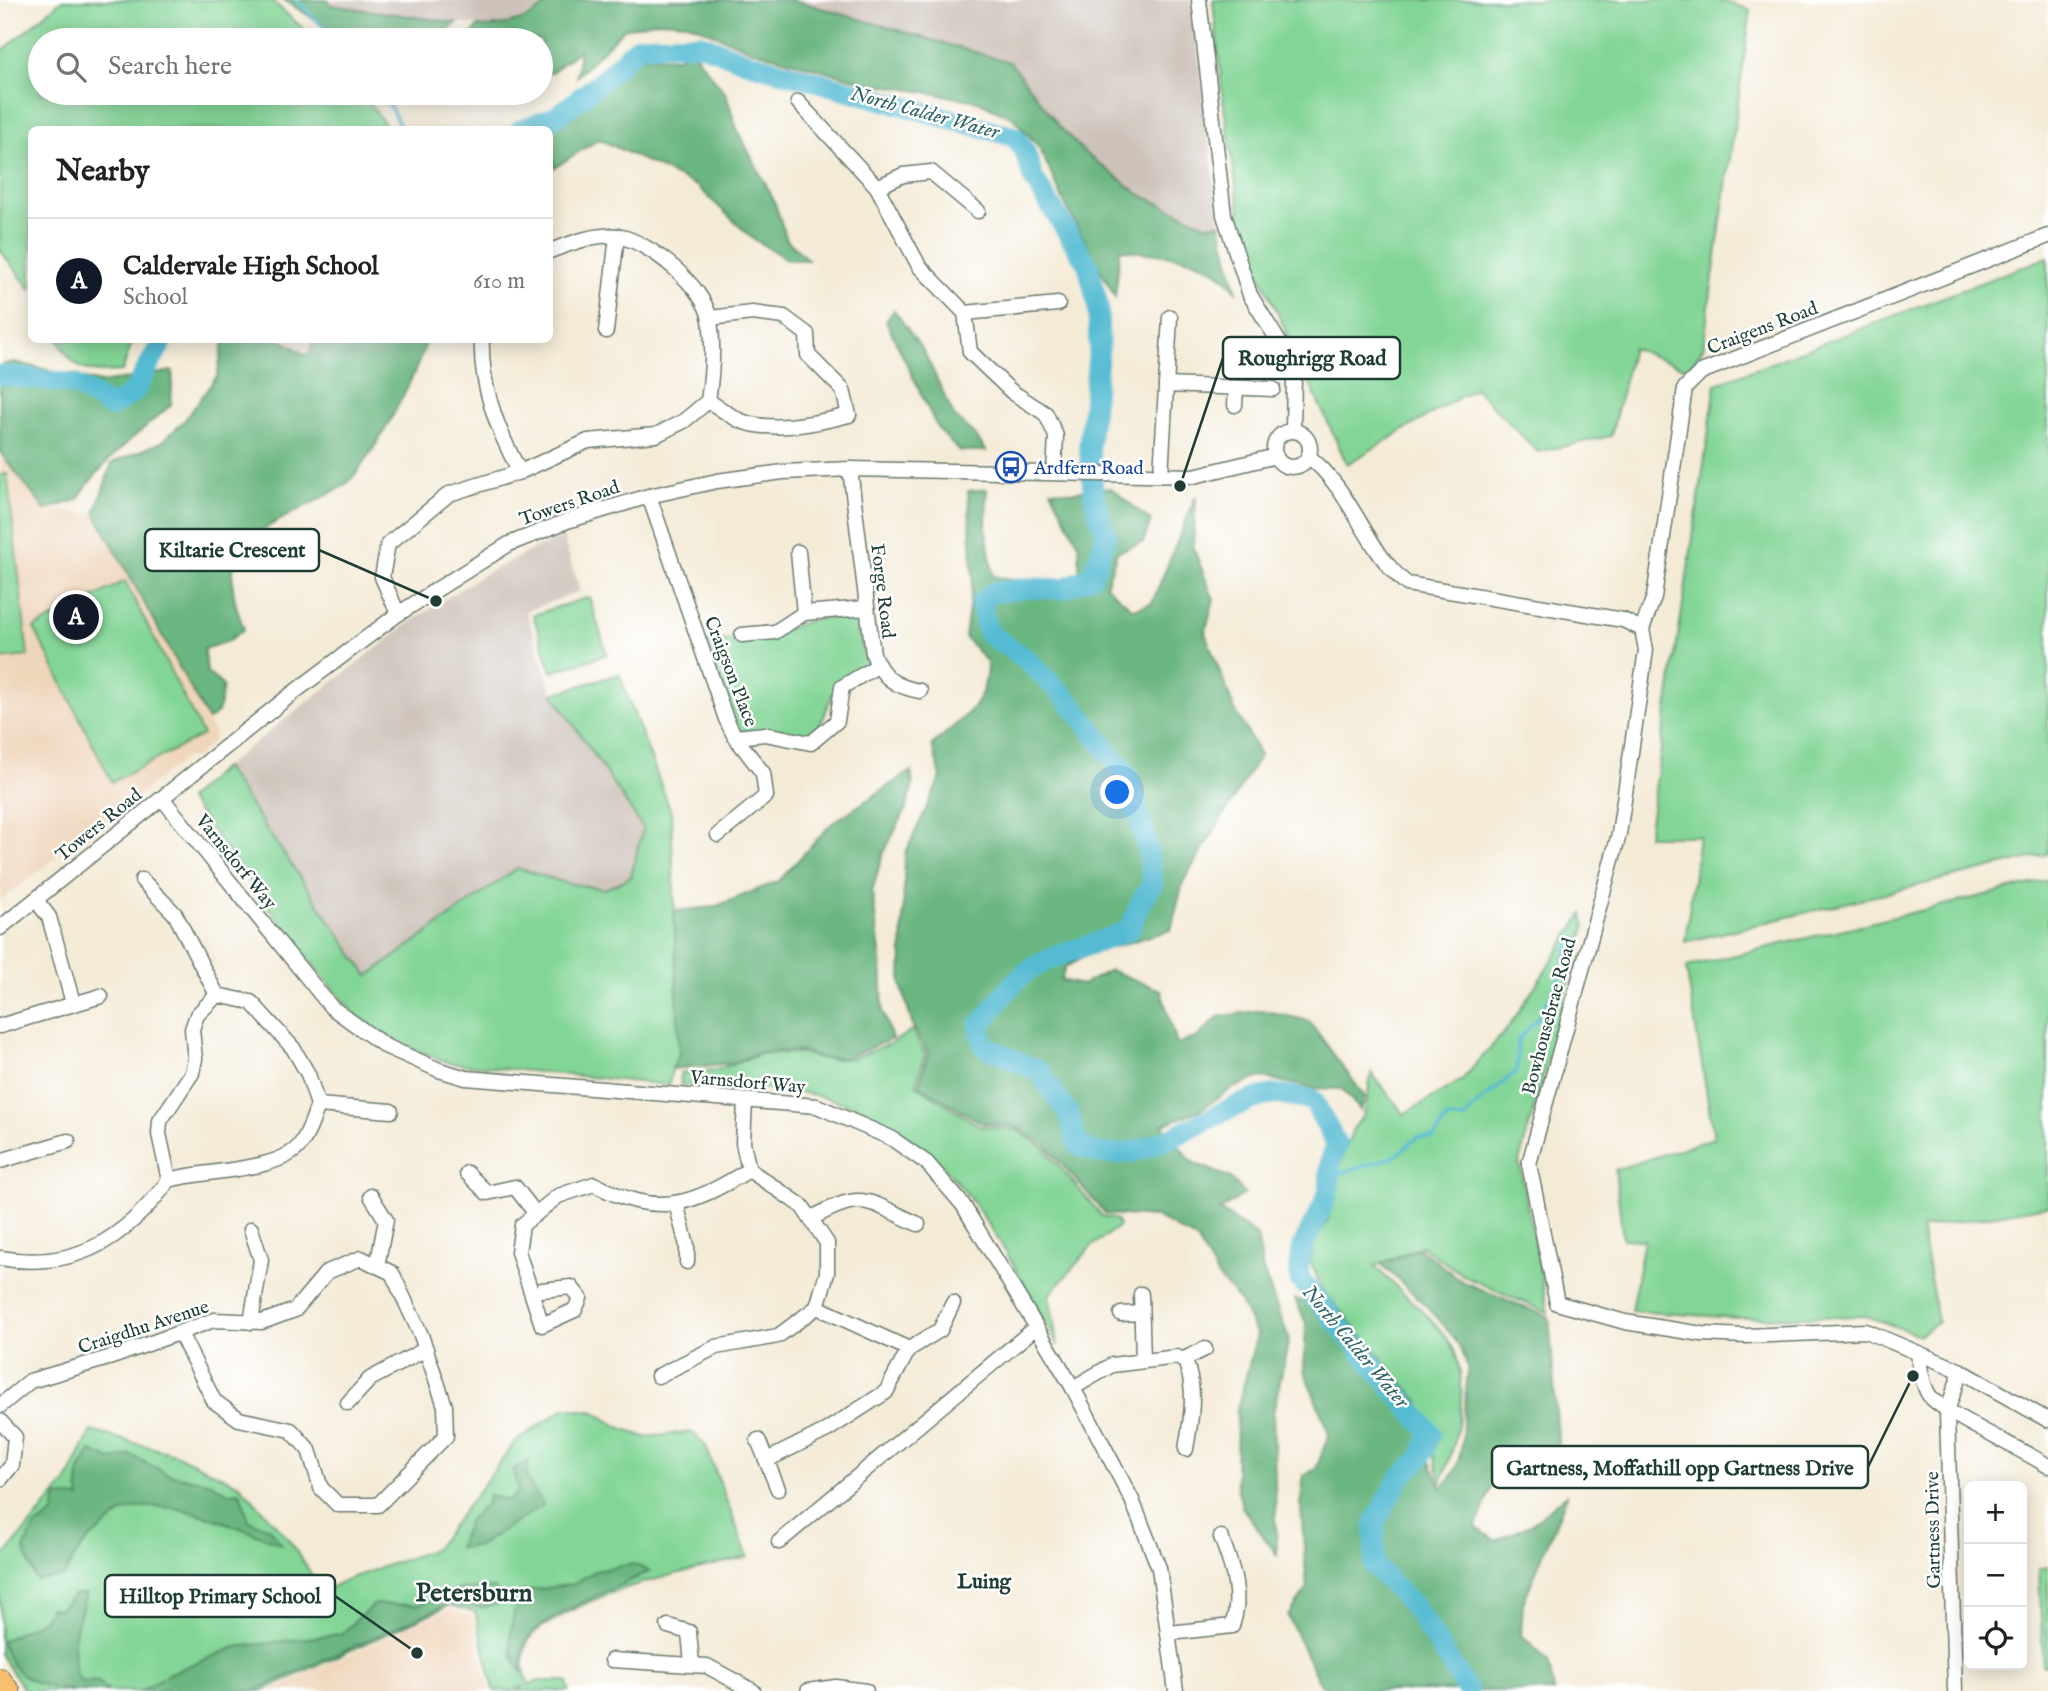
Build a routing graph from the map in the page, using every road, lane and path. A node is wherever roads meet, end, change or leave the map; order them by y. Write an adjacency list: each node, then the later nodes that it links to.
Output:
1 (1199, 0): 19 (street)
2 (798, 102): 3 (street)
3 (877, 187): 4 (street); 9 (street)
4 (978, 211)
5 (617, 236): 7 (street); 11 (street); 12 (street)
6 (2048, 236): 31 (street, Craigens Road)
7 (553, 250)
8 (1058, 303): 9 (street)
9 (965, 313): 24 (street)
10 (1170, 317): 14 (street)
11 (710, 318): 17 (street); 17 (street)
12 (606, 331)
13 (482, 343): 23 (street)
14 (1166, 385): 15 (street); 25 (street)
15 (1236, 388): 16 (street); 18 (street)
16 (1273, 389)
17 (708, 401): 23 (street)
18 (1235, 405)
19 (1293, 431): 20 (street); 21 (street)
20 (1276, 456): 21 (street); 25 (street, Towers Road)
21 (1308, 456): 31 (street)
22 (850, 469): 24 (street, Towers Road); 26 (street, Towers Road); 28 (street, Forge Road)
23 (520, 472): 30 (street)
24 (1054, 472): 25 (street, Towers Road)
25 (1161, 475)
26 (649, 496): 30 (street, Towers Road); 35 (street, Craigson Place)
27 (798, 552): 29 (street)
28 (866, 608): 29 (street); 33 (street, Forge Road)
29 (804, 612): 32 (street)
30 (398, 614): 36 (street, Towers Road)
31 (1642, 629): 74 (street, Bowhousebrae Road)
32 (743, 635)
33 (877, 666): 34 (street, Forge Road); 35 (street)
34 (920, 691)
35 (735, 737): 37 (street, Craigson Place)
36 (162, 798): 39 (street, Towers Road); 45 (street, Varnsdorf Way)
37 (718, 835)
38 (142, 880): 41 (street)
39 (36, 900): 40 (street, Towers Road); 43 (street)
40 (0, 928)
41 (217, 995): 46 (street); 52 (street)
42 (101, 996): 43 (street)
43 (73, 1003): 44 (street)
44 (0, 1026)
45 (745, 1101): 50 (street); 69 (street, Varnsdorf Way)
46 (318, 1105): 47 (street); 52 (street)
47 (391, 1111)
48 (68, 1140): 49 (street)
49 (0, 1161)
50 (749, 1170): 54 (street); 56 (street)
51 (467, 1173): 55 (street)
52 (169, 1180): 59 (street)
53 (371, 1196): 61 (street)
54 (676, 1203): 55 (street); 60 (street)
55 (536, 1214): 62 (street)
56 (812, 1218): 57 (street); 65 (street)
57 (918, 1224)
58 (251, 1229): 68 (street)
59 (0, 1258)
60 (687, 1262)
61 (377, 1266): 68 (street, Craigdhu Avenue); 71 (street)
62 (542, 1290)
63 (1141, 1294): 66 (street)
64 (953, 1303): 72 (street)
65 (817, 1307): 72 (street); 78 (street)
66 (1141, 1313): 67 (street); 75 (street)
67 (1121, 1314)
68 (251, 1322): 70 (street, Craigdhu Avenue)
69 (1035, 1328): 79 (street, Varnsdorf Way); 92 (street)
70 (180, 1333): 71 (street); 81 (street, Craigdhu Avenue)
71 (426, 1349): 80 (street)
72 (909, 1349): 87 (street)
73 (1205, 1349): 76 (street)
74 (1918, 1353): 77 (street, Bowhousebrae Road); 82 (street)
75 (1143, 1359): 76 (street); 79 (street)
76 (1182, 1360): 86 (street)
77 (1961, 1371): 82 (street, Gartness Drive); 83 (street, Bowhousebrae Road)
78 (658, 1376)
79 (1073, 1388): 94 (street, Varnsdorf Way)
80 (348, 1404)
81 (0, 1406)
82 (1947, 1411): 88 (street); 103 (street, Gartness Drive)
83 (2048, 1420)
84 (0, 1421): 89 (street)
85 (758, 1440): 87 (street)
86 (1186, 1449)
87 (767, 1460): 90 (street)
88 (2048, 1466)
89 (0, 1480)
90 (778, 1489)
91 (1220, 1537): 94 (street)
92 (779, 1542)
93 (668, 1626): 96 (street)
94 (1170, 1633): 102 (street, Varnsdorf Way)
95 (612, 1661): 96 (street)
96 (692, 1664): 99 (street)
97 (0, 1677): 98 (main road)
98 (11, 1691)
99 (753, 1691)
100 (808, 1691): 101 (street)
101 (866, 1691)
102 (1177, 1691)
103 (1955, 1691)

